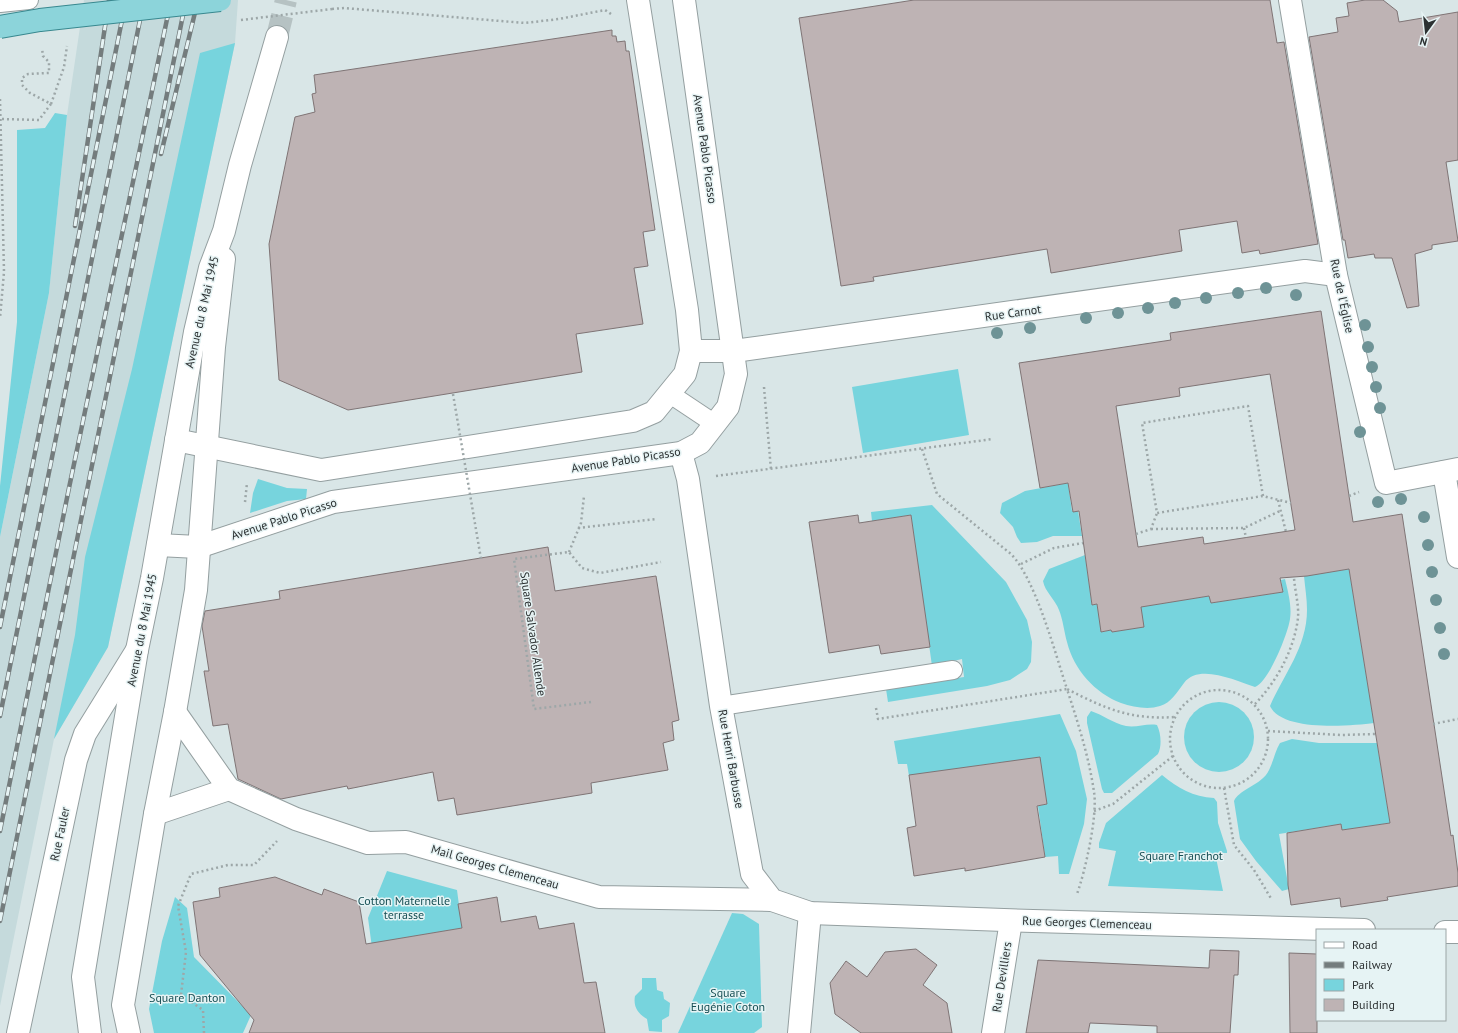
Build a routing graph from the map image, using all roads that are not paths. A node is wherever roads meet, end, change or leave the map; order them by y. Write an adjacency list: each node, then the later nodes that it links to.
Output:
1 (29, 0): 6 (lane)
2 (220, 0): 7 (main road, bridge)
3 (638, 0): 11 (street)
4 (684, 0): 12 (street, Avenue Pablo Picasso)
5 (1290, 0): 10 (street, Rue de l'Église)
6 (0, 3)
7 (0, 27)
8 (277, 37): 9 (street, Avenue du 8 Mai 1945)
9 (224, 231): 15 (street, Avenue du 8 Mai 1945); 16 (street, Avenue du 8 Mai 1945)
10 (1336, 275): 12 (street, Rue Carnot); 18 (street, Rue de l'Église)
11 (690, 351): 12 (street, Rue Carnot); 13 (street)
12 (734, 351): 14 (street, Avenue Pablo Picasso)
13 (670, 394): 14 (lane); 16 (street)
14 (715, 424): 17 (street, Avenue Pablo Picasso)
15 (176, 440): 16 (street); 19 (street, Avenue du 8 Mai 1945)
16 (206, 446): 20 (street, Avenue du 8 Mai 1945)
17 (681, 453): 20 (street, Avenue Pablo Picasso); 24 (street, Rue Henri Barbusse)
18 (1451, 470): 21 (street)
19 (158, 545): 20 (street); 22 (street, Avenue du 8 Mai 1945)
20 (198, 547): 25 (street, Avenue du 8 Mai 1945)
21 (1458, 556)
22 (137, 650): 34 (street, Rue Fauler); 35 (street, Avenue du 8 Mai 1945)
23 (953, 670): 24 (lane)
24 (721, 706): 28 (street, Rue Henri Barbusse)
25 (176, 712): 26 (street); 27 (street, Avenue du 8 Mai 1945)
26 (229, 789): 27 (street); 28 (street, Mail Georges Clemenceau)
27 (155, 814): 36 (street, Avenue du 8 Mai 1945)
28 (772, 900): 29 (street)
29 (810, 913): 30 (street, Rue Georges Clemenceau); 37 (street)
30 (1011, 921): 31 (street, Rue Georges Clemenceau); 38 (street, Rue Devilliers)
31 (1320, 929)
32 (1446, 932): 33 (street)
33 (1458, 932)
34 (18, 1033)
35 (90, 1033)
36 (129, 1033)
37 (799, 1033)
38 (993, 1033)

